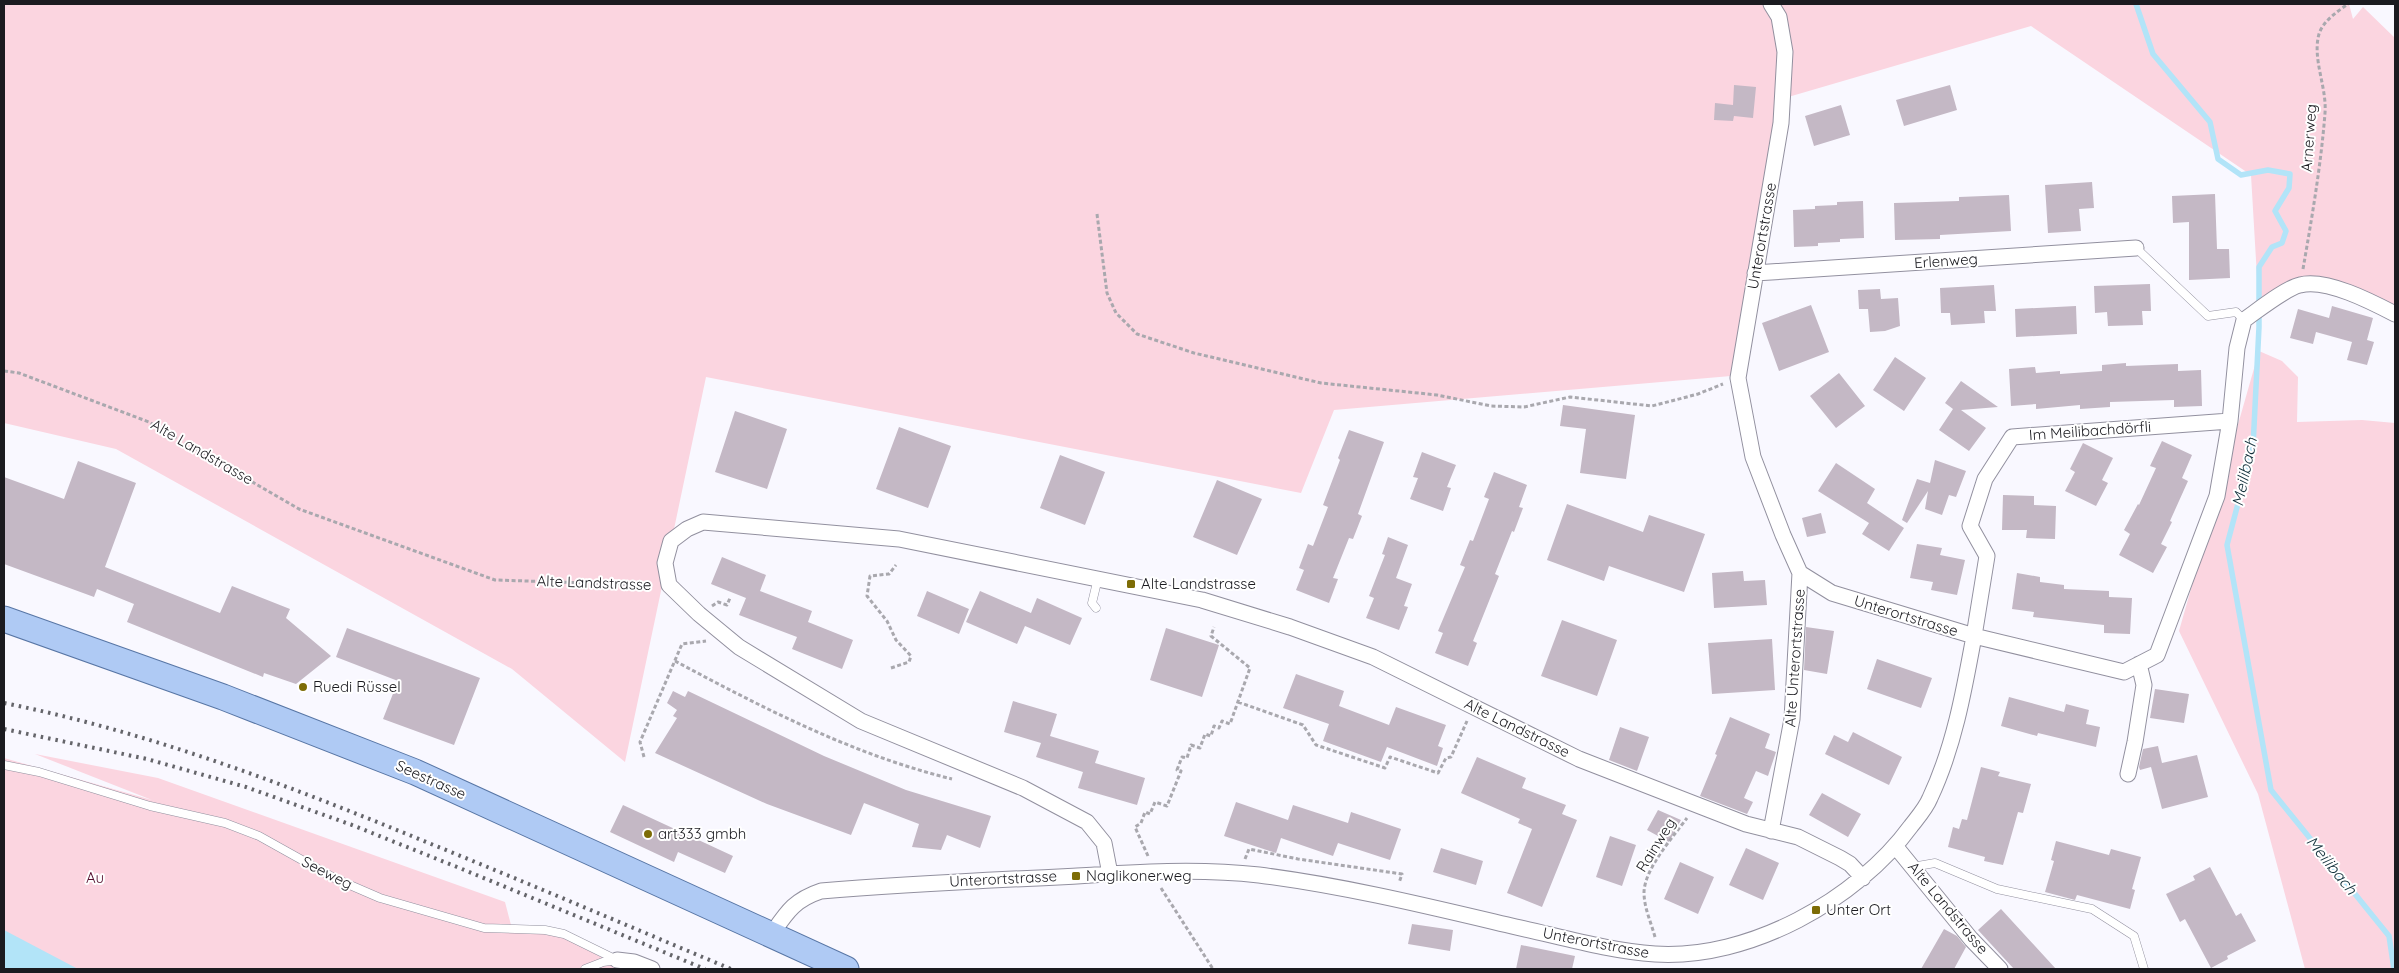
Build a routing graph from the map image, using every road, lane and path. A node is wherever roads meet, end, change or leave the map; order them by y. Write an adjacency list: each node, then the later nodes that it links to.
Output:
1 (1771, 4): 5 (street, Unterortstrasse)
2 (2348, 4): 6 (path, Arnerweg)
3 (1097, 214): 10 (path)
4 (2136, 248): 5 (street, Erlenweg); 8 (lane)
5 (1755, 273): 10 (street, Unterortstrasse)
6 (2300, 284): 7 (street); 8 (street)
7 (2395, 314)
8 (2247, 318): 11 (street)
9 (4, 371): 15 (path, Alte Landstrasse)
10 (1738, 378): 13 (street, Unterortstrasse)
11 (2230, 421): 21 (street, Im Meilibachdörfli); 24 (street)
12 (896, 565): 25 (path)
13 (1800, 573): 21 (street, Unterortstrasse); 33 (street, Alte Unterortstrasse)
14 (1098, 578): 15 (street, Alte Landstrasse); 17 (lane); 32 (street, Alte Landstrasse)
15 (669, 585): 38 (street)
16 (730, 598): 18 (path)
17 (1096, 608)
18 (706, 611)
19 (4, 619): 43 (main road, Seestrasse)
20 (1214, 627): 26 (path)
21 (1974, 636): 24 (street); 34 (street, Unterortstrasse)
22 (706, 641): 23 (path)
23 (675, 661): 28 (path); 31 (path)
24 (2139, 664): 30 (street)
25 (891, 668)
26 (1238, 702): 27 (path); 35 (path)
27 (1465, 725)
28 (644, 757)
29 (4, 765): 44 (lane, Seeweg)
30 (2128, 774)
31 (956, 780)
32 (1696, 805): 33 (street, Alte Landstrasse); 42 (path, Rainweg)
33 (1771, 831): 40 (street, Alte Landstrasse)
34 (1896, 847): 37 (street, Alte Landstrasse); 40 (street, Unterortstrasse)
35 (1151, 863)
36 (1244, 865): 39 (path)
37 (1912, 867): 49 (street, Alte Landstrasse); 50 (lane)
38 (1110, 874): 40 (street, Unterortstrasse); 43 (street, Unterortstrasse)
39 (1402, 874)
40 (1863, 878)
41 (1157, 882): 48 (path)
42 (1652, 929)
43 (772, 935): 47 (main road, Seestrasse)
44 (617, 960): 45 (lane); 46 (street, Seeweg)
45 (585, 969)
46 (652, 969)
47 (846, 969)
48 (1213, 969)
49 (2000, 969)
50 (2144, 969)

